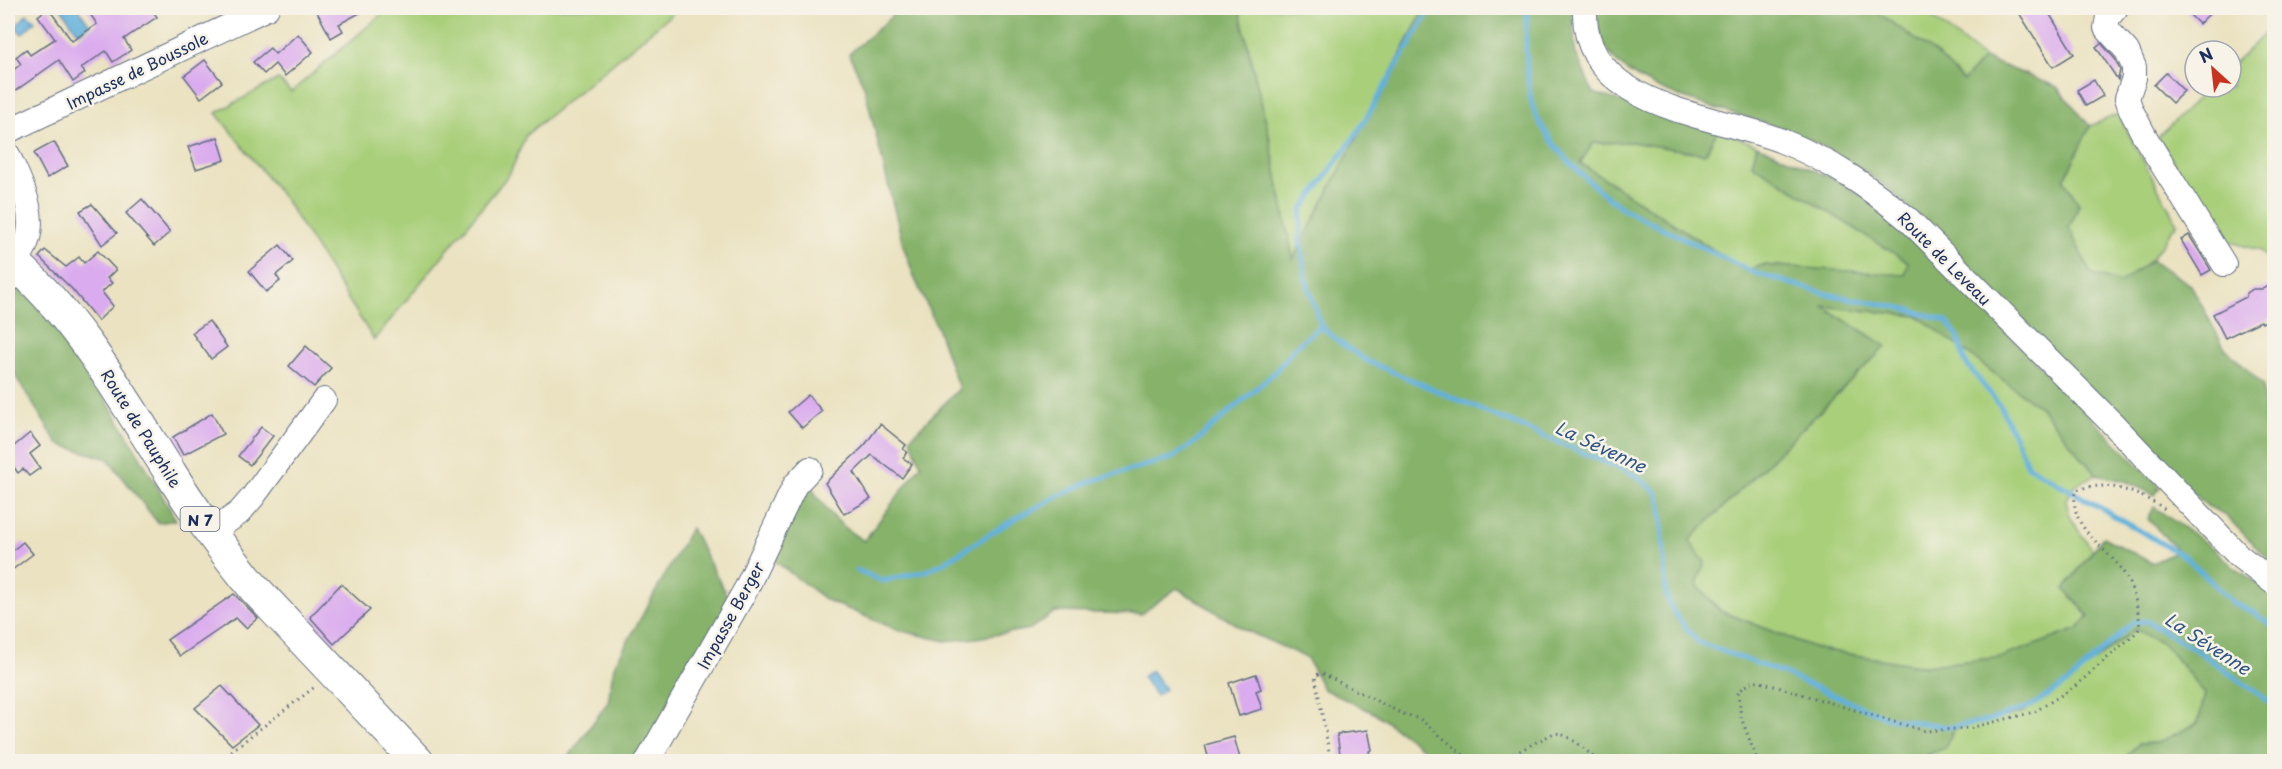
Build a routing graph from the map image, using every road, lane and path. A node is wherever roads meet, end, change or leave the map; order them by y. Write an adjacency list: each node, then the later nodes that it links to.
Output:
1 (267, 8): 4 (street, Impasse de Boussole)
2 (1585, 8): 12 (street, Route de Leveau)
3 (2116, 8): 6 (street)
4 (8, 131)
5 (8, 155): 7 (street)
6 (2224, 264)
7 (10, 267): 11 (main road, Route de Pauphile / N 7)
8 (324, 400): 11 (street)
9 (810, 469): 16 (street, Impasse Berger)
10 (2167, 511): 21 (path)
11 (210, 534): 13 (main road, Route de Pauphile / N 7)
12 (2274, 583)
13 (332, 671): 14 (path); 15 (main road, Route de Pauphile / N 7)
14 (217, 762)
15 (418, 762)
16 (647, 762)
17 (1331, 762): 18 (path)
18 (1472, 762)
19 (1498, 762): 20 (path)
20 (1599, 762)
21 (1759, 762)

